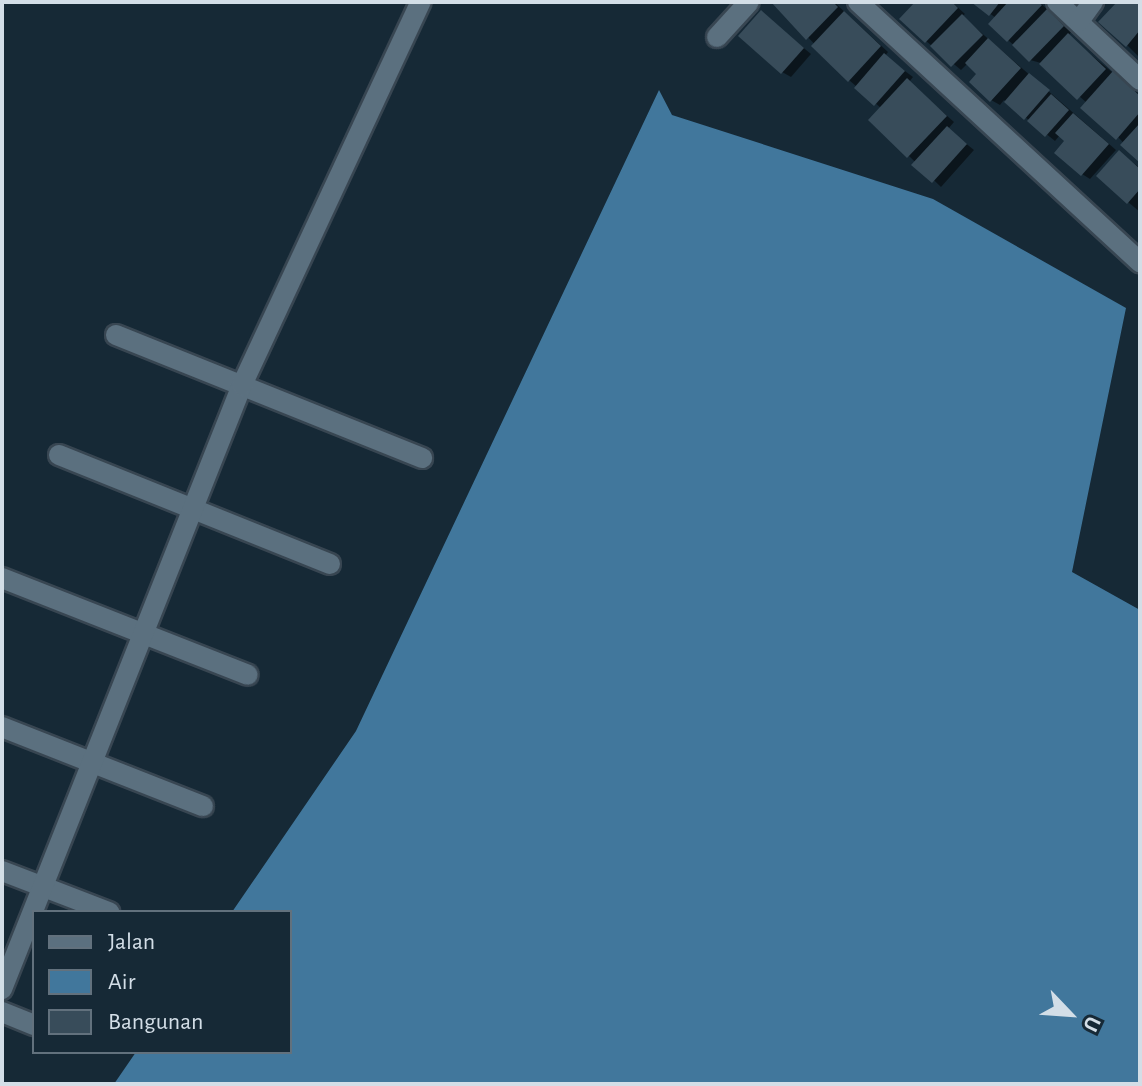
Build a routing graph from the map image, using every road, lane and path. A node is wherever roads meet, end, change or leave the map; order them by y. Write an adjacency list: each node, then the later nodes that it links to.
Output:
1 (421, 2): 11 (street)
2 (749, 2): 7 (street)
3 (858, 2): 9 (street)
4 (1057, 2): 6 (street)
5 (1093, 2): 6 (street)
6 (1079, 21): 8 (street)
7 (717, 37)
8 (1140, 80)
9 (1140, 262)
10 (116, 335): 11 (street)
11 (242, 385): 13 (street); 14 (street)
12 (59, 455): 14 (street)
13 (422, 458)
14 (194, 508): 15 (street); 17 (street)
15 (330, 564)
16 (2, 578): 17 (street)
17 (144, 634): 18 (street); 20 (street)
18 (248, 675)
19 (2, 727): 20 (street)
20 (94, 763): 21 (street); 23 (street)
21 (203, 806)
22 (2, 871): 23 (street)
23 (44, 887): 24 (street); 25 (street)
24 (35, 910)
25 (104, 910)
26 (32, 916): 27 (street)
27 (2, 989)
28 (2, 1012): 29 (street)
29 (32, 1024)

